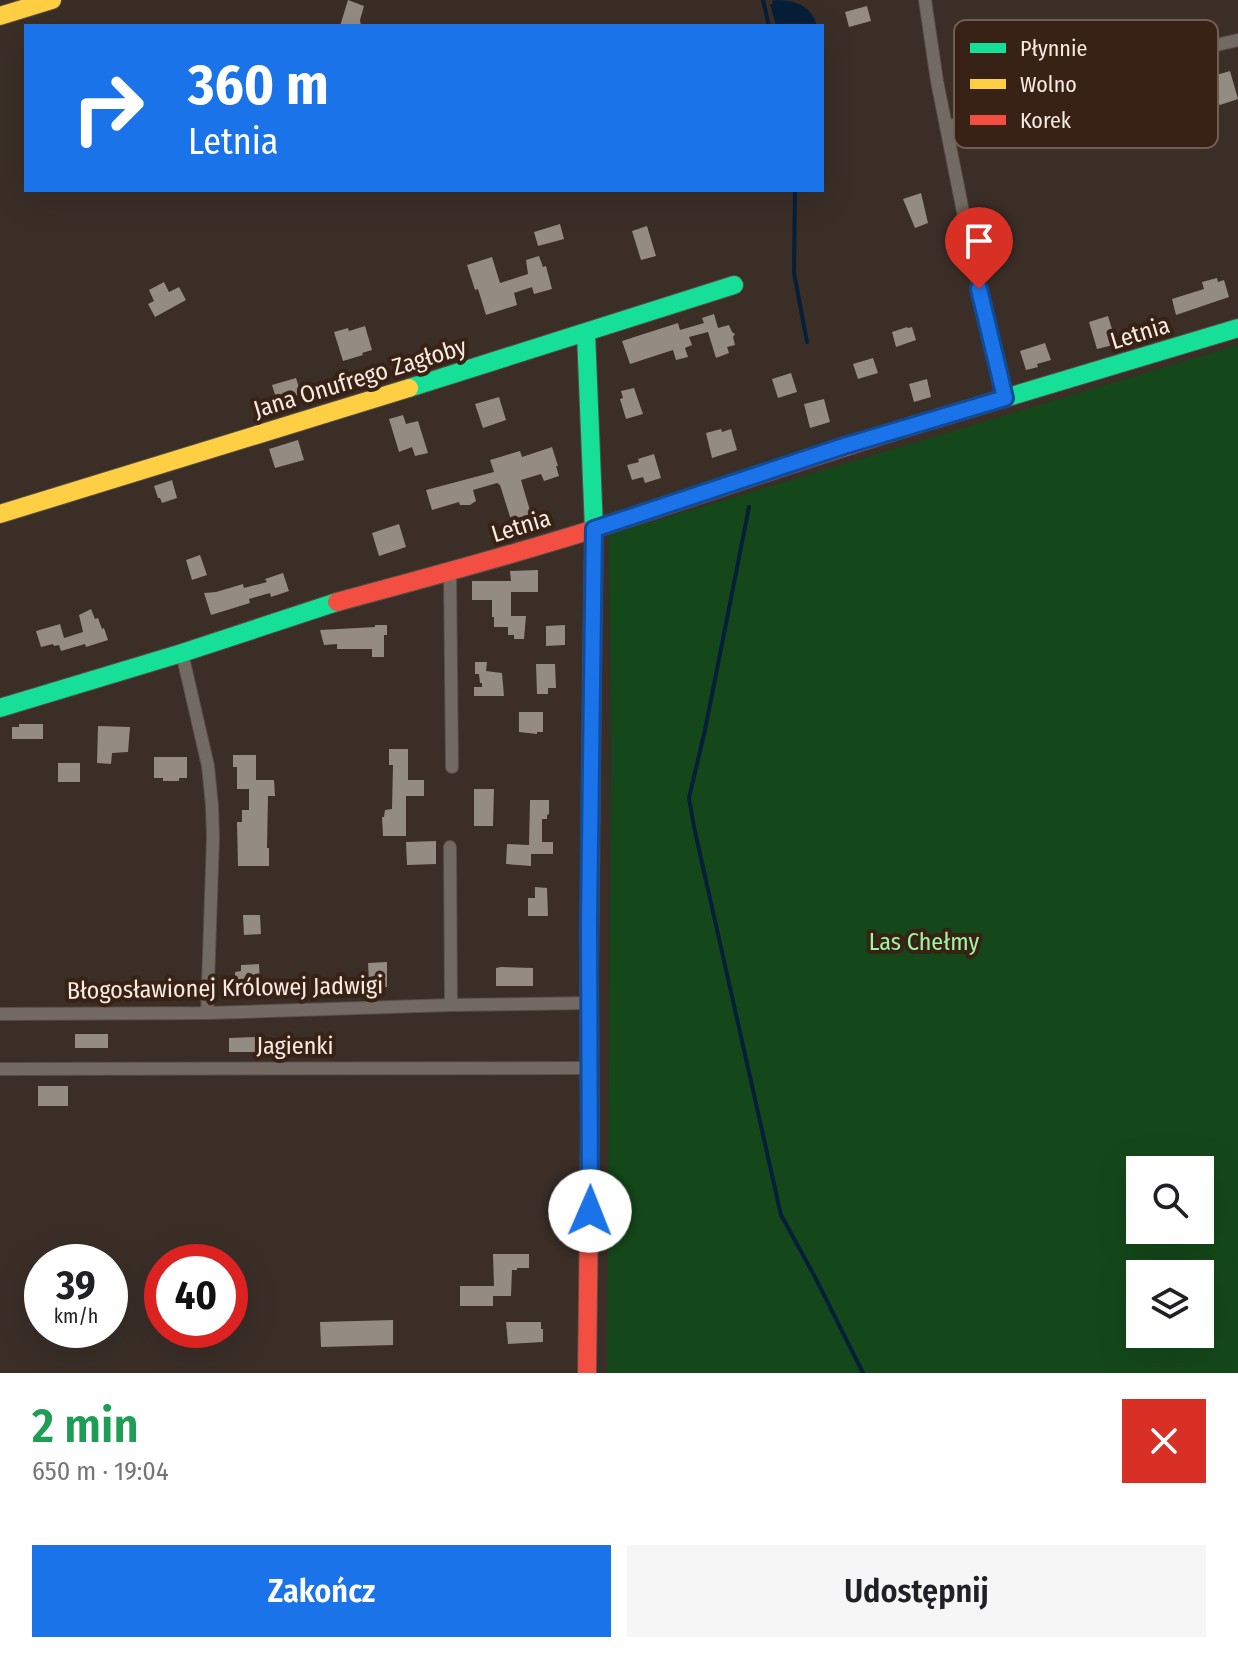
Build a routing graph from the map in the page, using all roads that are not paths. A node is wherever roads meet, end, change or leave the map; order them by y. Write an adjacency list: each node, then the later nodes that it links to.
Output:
1 (52, 0): 3 (street)
2 (925, 0): 7 (street)
3 (0, 16)
4 (1238, 40): 5 (street)
5 (1218, 45)
6 (954, 125): 7 (street)
7 (946, 127): 11 (street)
8 (734, 285): 10 (street, Jana Onufrego Zagłoby)
9 (1238, 328): 11 (street, Letnia)
10 (586, 333): 12 (street, Jana Onufrego Zagłoby); 13 (street)
11 (1005, 398): 13 (street, Letnia)
12 (0, 514)
13 (594, 529): 14 (street, Letnia); 19 (street)
14 (450, 572): 15 (street, Letnia); 17 (street)
15 (182, 653): 16 (street, Letnia); 21 (street)
16 (0, 708)
17 (452, 767)
18 (450, 847): 20 (street)
19 (590, 1003): 20 (street, Błogosławionej Królowej Jadwigi); 23 (street)
20 (451, 1005): 21 (street, Błogosławionej Królowej Jadwigi)
21 (207, 1013): 22 (street, Błogosławionej Królowej Jadwigi)
22 (0, 1014)
23 (590, 1068): 24 (street, Jagienki); 25 (street)
24 (0, 1069)
25 (587, 1373)

